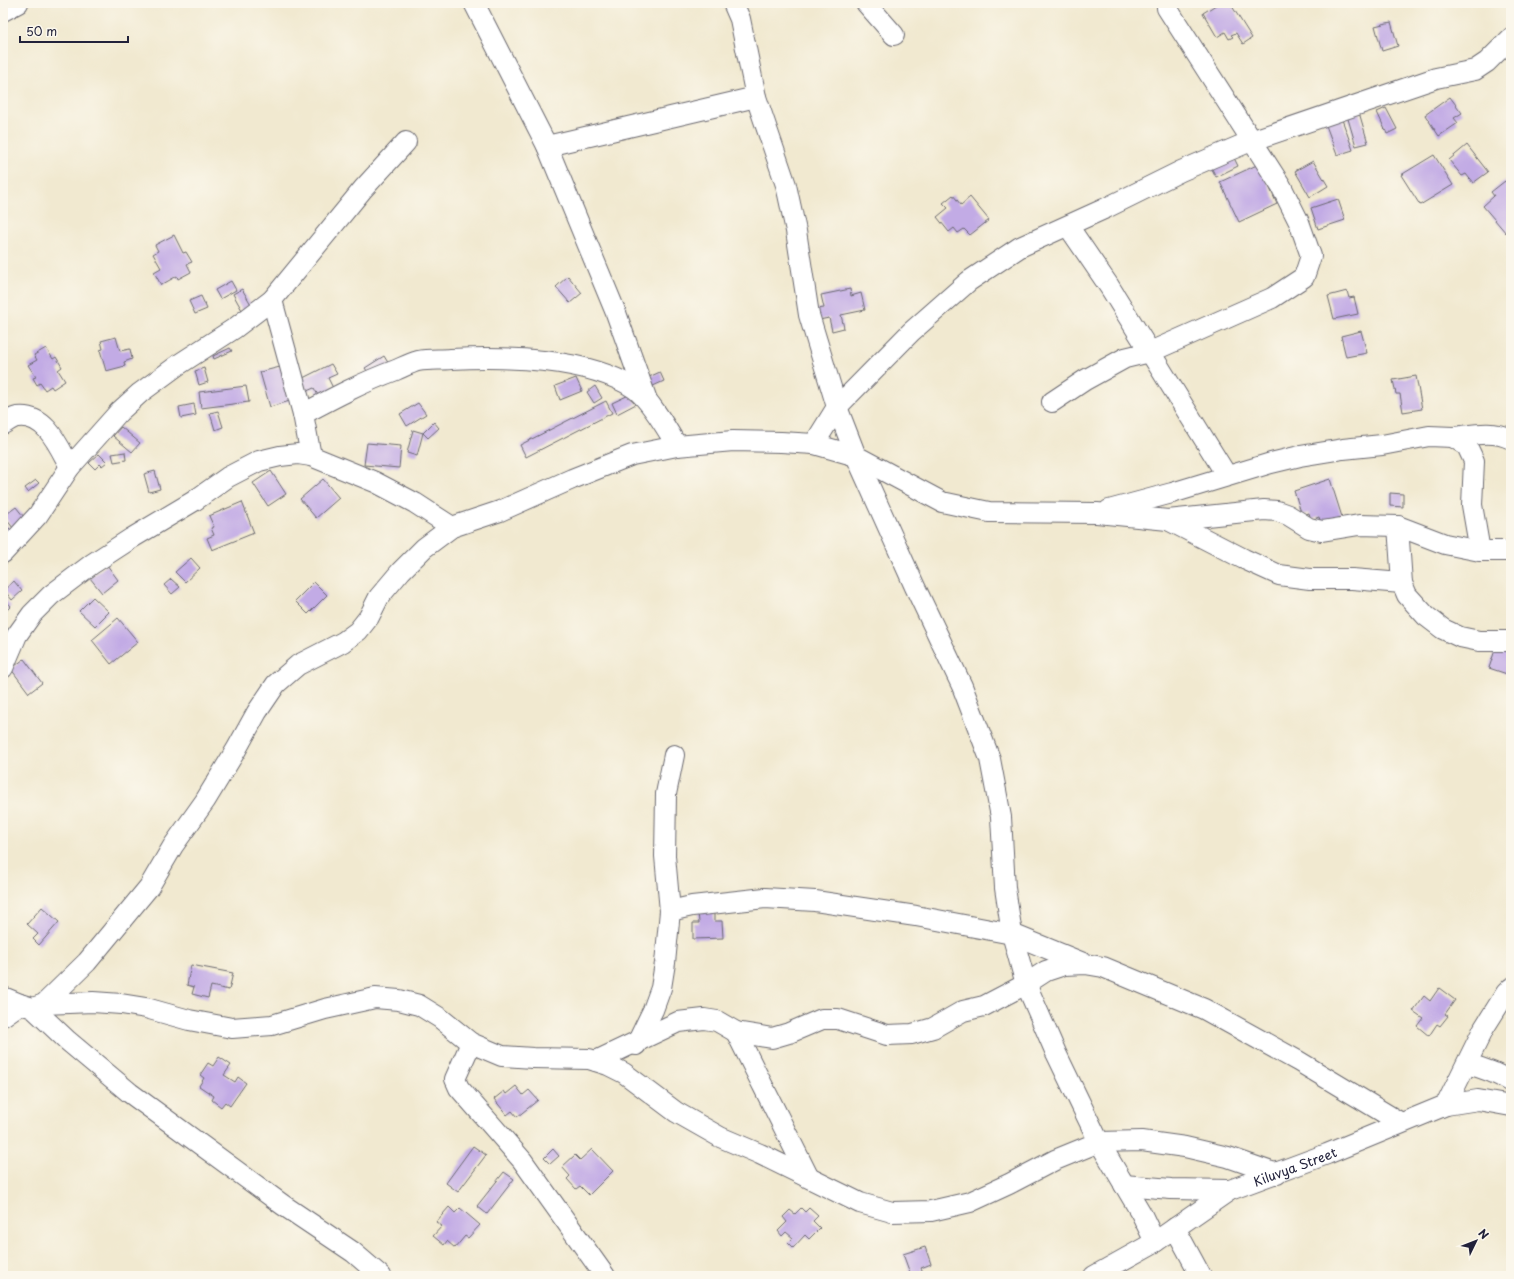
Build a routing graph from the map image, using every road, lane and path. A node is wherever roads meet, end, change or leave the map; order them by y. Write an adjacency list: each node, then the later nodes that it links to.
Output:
1 (18, 3): 6 (street)
2 (474, 3): 12 (street)
3 (733, 3): 9 (street)
4 (866, 3): 7 (street)
5 (1167, 8): 10 (street)
6 (3, 11)
7 (894, 35)
8 (1511, 38): 10 (street)
9 (756, 97): 12 (street); 18 (street)
10 (1250, 141): 13 (street); 15 (street)
11 (406, 142): 14 (street)
12 (547, 146): 16 (street)
13 (1068, 226): 15 (street); 18 (street)
14 (272, 300): 19 (street); 27 (street)
15 (1150, 352): 17 (street); 28 (street)
16 (647, 400): 19 (street); 24 (street)
17 (1052, 402)
18 (837, 407): 23 (street); 26 (street)
19 (303, 414): 25 (street)
20 (3, 424): 27 (street)
21 (1453, 437): 22 (street); 28 (street); 33 (street)
22 (1511, 439)
23 (814, 444): 24 (street); 26 (street)
24 (677, 446): 32 (street)
25 (311, 456): 32 (street); 38 (street)
26 (856, 456): 29 (street); 41 (street)
27 (70, 467): 34 (street)
28 (1226, 476): 29 (street)
29 (1097, 513): 30 (street)
30 (1168, 520): 31 (street); 36 (street)
31 (1398, 526): 33 (street); 36 (street)
32 (452, 527): 45 (street)
33 (1480, 551): 35 (street)
34 (3, 552)
35 (1511, 552)
36 (1402, 582): 37 (street)
37 (1511, 641)
38 (3, 668)
39 (674, 755): 40 (street)
40 (670, 911): 41 (street); 48 (street)
41 (1012, 934): 42 (street); 43 (street)
42 (1085, 964): 43 (street); 56 (street)
43 (1026, 984): 47 (street); 57 (street)
44 (1511, 988): 51 (street)
45 (25, 1003): 46 (street); 49 (street); 64 (street)
46 (3, 1016)
47 (736, 1032): 48 (street); 59 (street)
48 (638, 1040): 50 (street); 52 (street)
49 (471, 1043): 50 (street); 65 (street)
50 (596, 1061): 52 (street)
51 (1467, 1064): 53 (street); 54 (street)
52 (624, 1073): 59 (street)
53 (1511, 1082)
54 (1446, 1105): 55 (street, Kiluvya Street); 56 (street, Kiluvya Street)
55 (1511, 1106)
56 (1401, 1123): 58 (street, Kiluvya Street)
57 (1099, 1142): 58 (street); 59 (street); 60 (street)
58 (1277, 1174): 61 (street, Kiluvya Street)
59 (808, 1176)
60 (1124, 1185): 61 (street); 63 (street)
61 (1230, 1190): 62 (street, Kiluvya Street)
62 (1175, 1228): 63 (street, Kiluvya Street); 67 (street)
63 (1155, 1242): 66 (street, Kiluvya Street)
64 (381, 1276)
65 (605, 1276)
66 (1094, 1276)
67 (1201, 1276)

